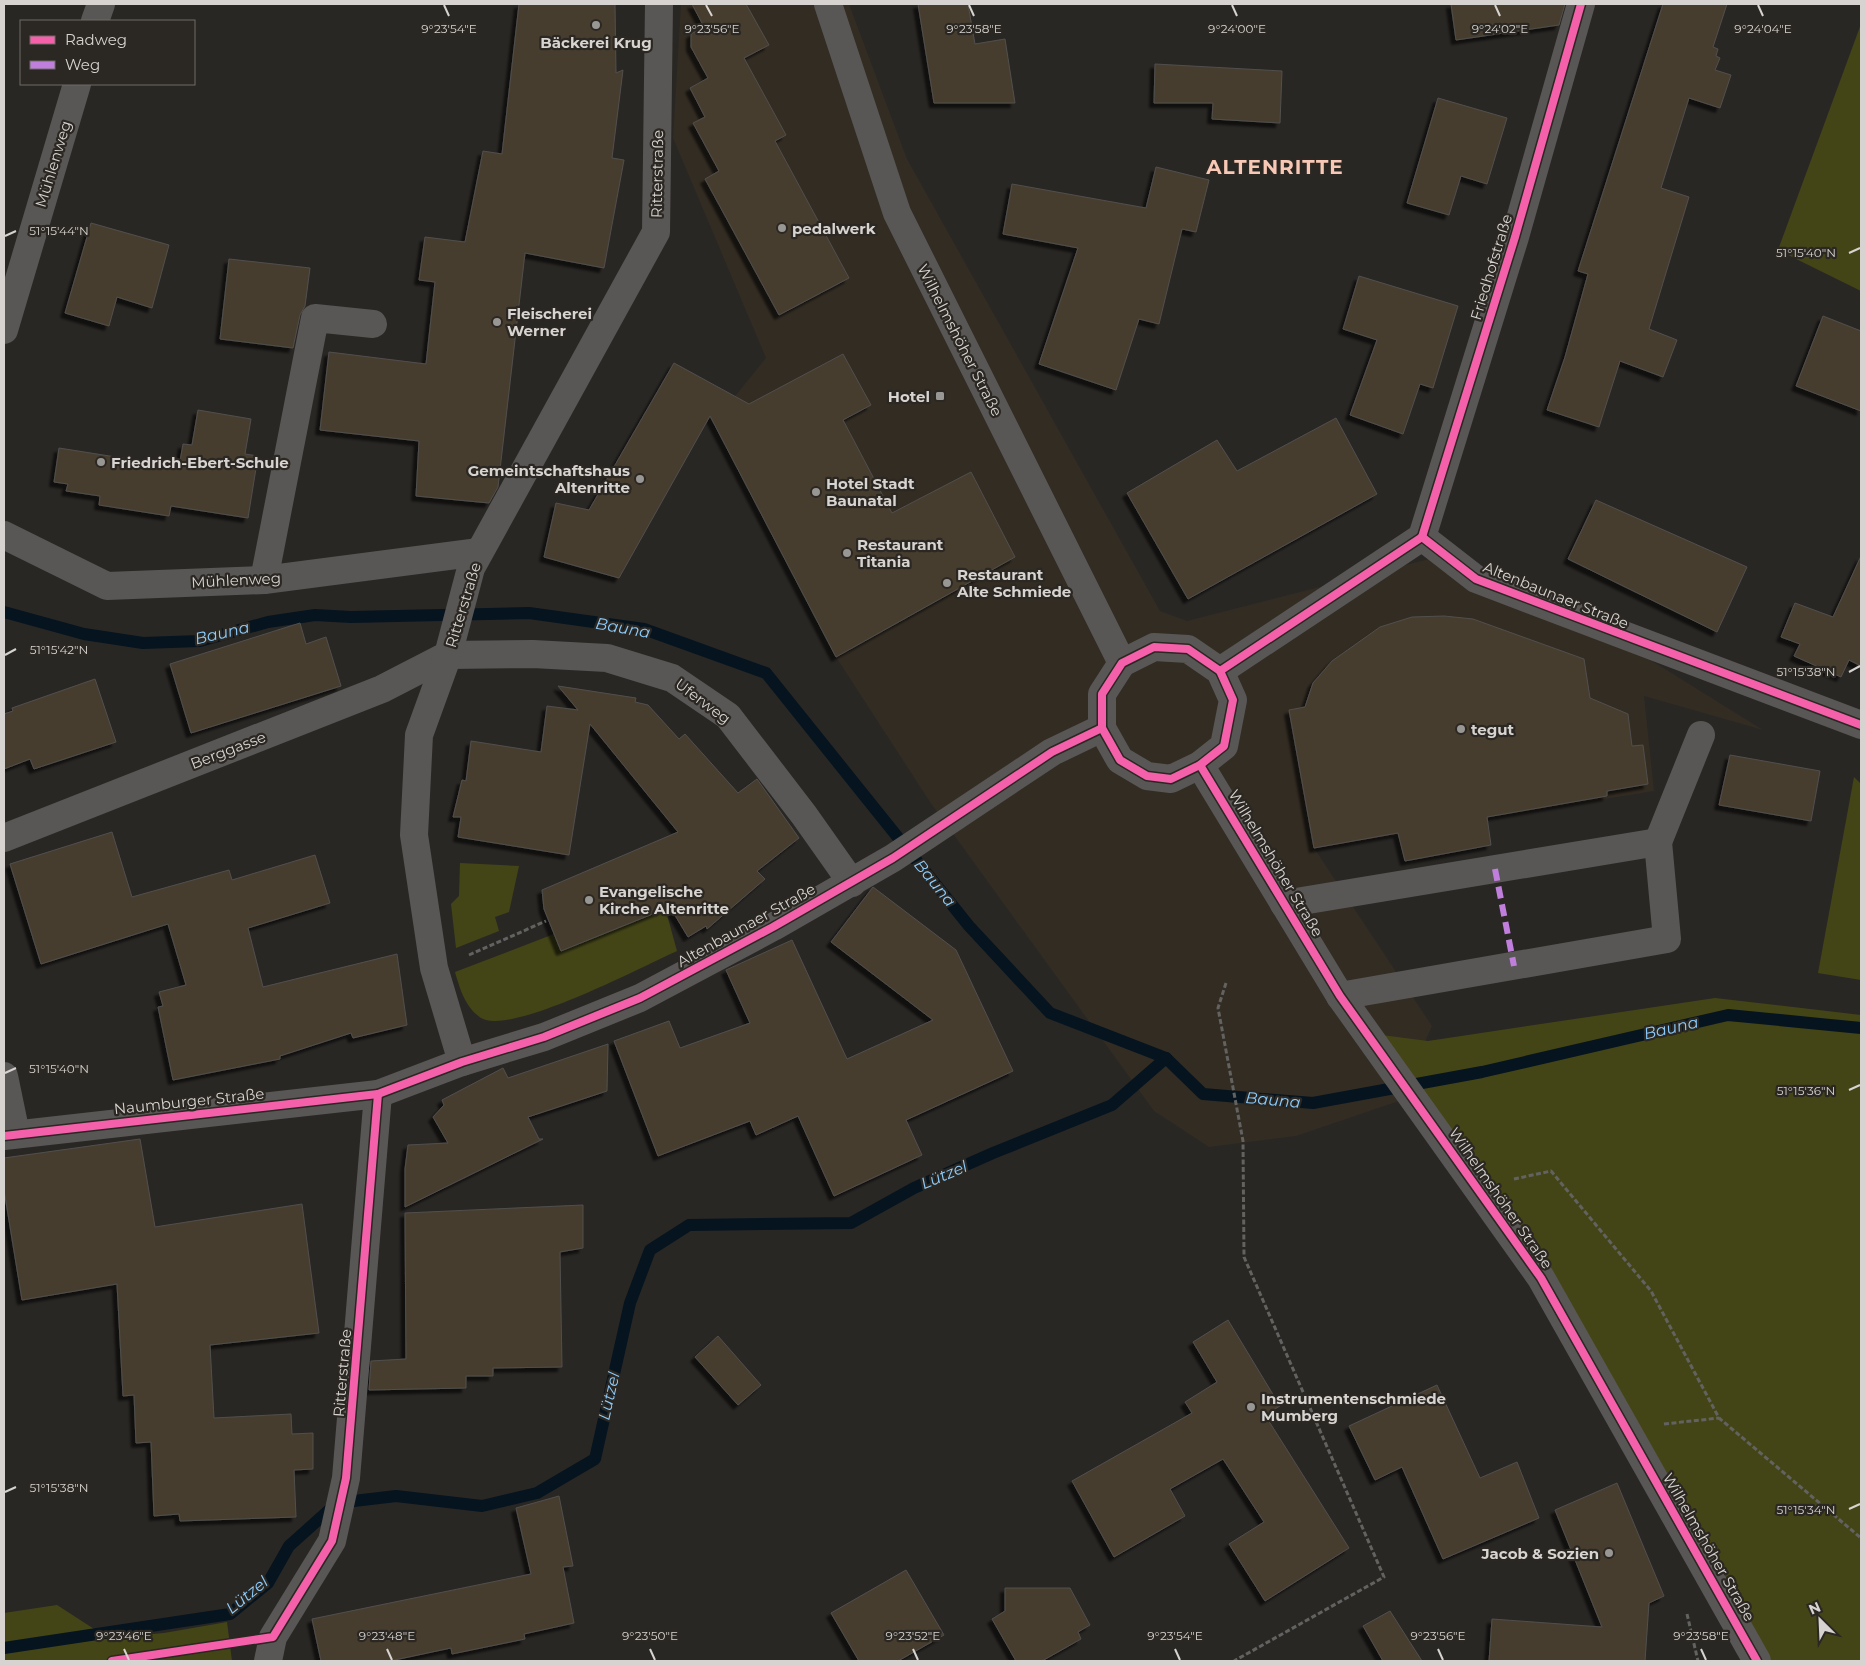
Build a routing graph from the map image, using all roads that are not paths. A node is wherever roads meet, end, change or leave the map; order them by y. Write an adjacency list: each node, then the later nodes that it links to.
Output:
1 (101, 4): 5 (street)
2 (660, 4): 11 (street, Ritterstraße)
3 (828, 4): 14 (street, Wilhelmshöher Straße)
4 (1581, 4): 10 (street, Friedhofstraße)
5 (95, 20)
6 (77, 85): 8 (street, Mühlenweg)
7 (372, 324): 12 (street)
8 (4, 330)
9 (4, 535): 12 (street, Mühlenweg)
10 (1422, 537): 15 (street); 16 (street, Altenbaunaer Straße)
11 (480, 552): 12 (street, Mühlenweg); 13 (street, Ritterstraße)
12 (264, 580)
13 (450, 644): 20 (street, Berggasse); 22 (street, Uferweg); 25 (street, Ritterstraße)
14 (1122, 663): 15 (street); 17 (street)
15 (1220, 671): 19 (street)
16 (1861, 725)
17 (1102, 728): 19 (street); 22 (street, Altenbaunaer Straße)
18 (1701, 735): 21 (street)
19 (1200, 765): 23 (street, Wilhelmshöher Straße)
20 (4, 838)
21 (1658, 842): 23 (street); 24 (street)
22 (852, 883): 25 (street, Altenbaunaer Straße)
23 (1284, 904): 24 (street, Wilhelmshöher Straße)
24 (1340, 996): 30 (street, Wilhelmshöher Straße)
25 (462, 1062): 27 (street, Altenbaunaer Straße)
26 (4, 1076): 28 (street)
27 (378, 1094): 28 (street, Naumburger Straße); 29 (street, Ritterstraße)
28 (10, 1135)
29 (271, 1649)
30 (1757, 1661)

